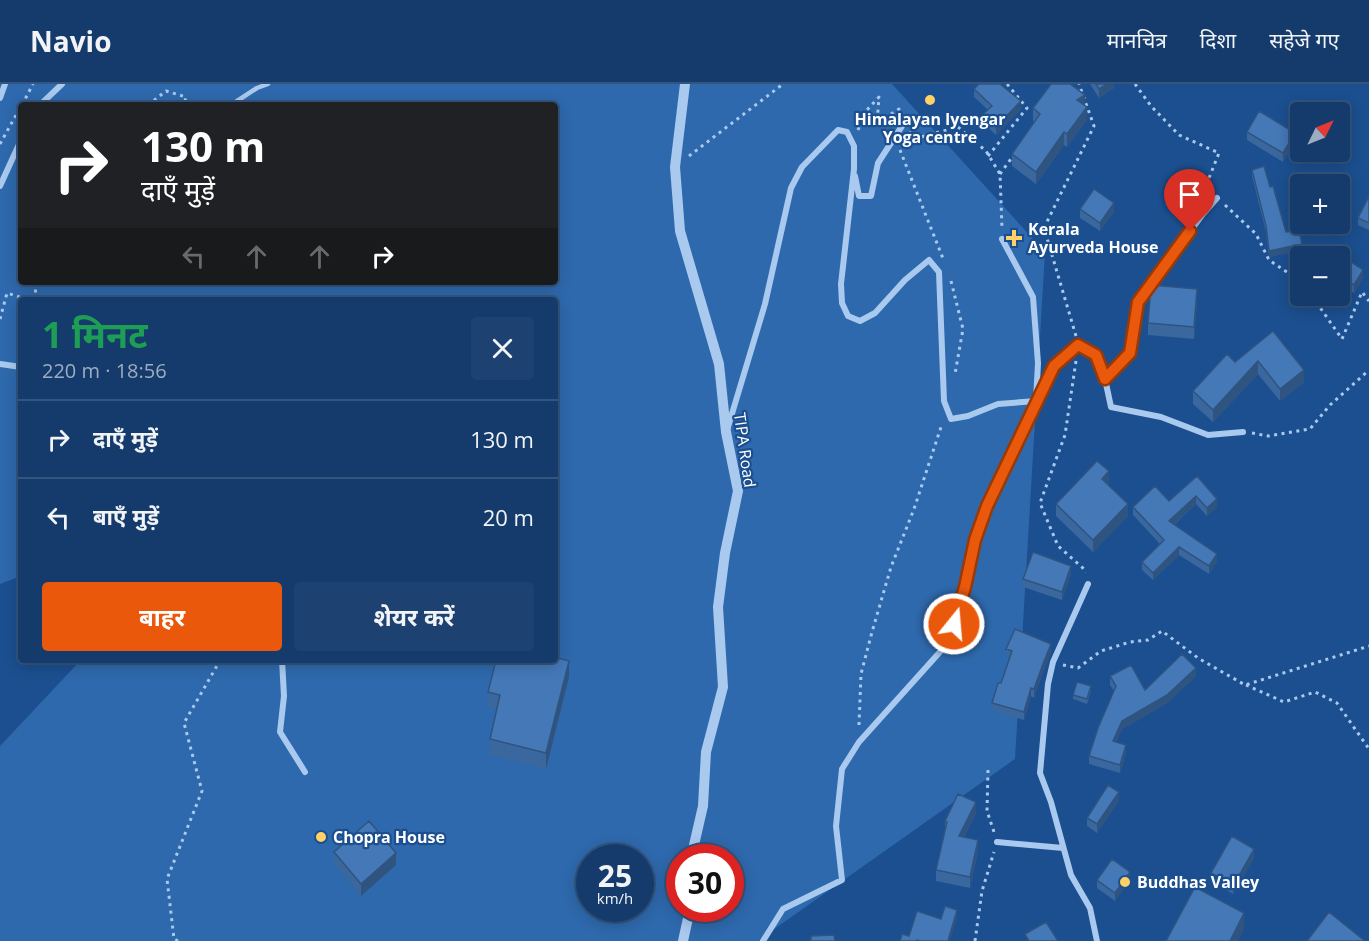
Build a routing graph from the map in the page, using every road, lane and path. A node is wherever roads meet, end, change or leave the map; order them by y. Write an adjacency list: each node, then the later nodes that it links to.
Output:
1 (4, 84): 10 (street)
2 (33, 84): 11 (path)
3 (62, 84): 12 (street)
4 (268, 84): 15 (lane)
5 (685, 84): 24 (street, TIPA Road)
6 (783, 84): 24 (path)
7 (1007, 84): 23 (path)
8 (1079, 84): 37 (path)
9 (1135, 84): 28 (path)
10 (0, 98)
11 (23, 102)
12 (42, 102)
13 (152, 102): 14 (path)
14 (184, 102)
15 (236, 102)
16 (18, 111): 20 (path)
17 (902, 126): 18 (street); 19 (path); 23 (path)
18 (895, 137): 25 (street); 30 (path)
19 (852, 142): 25 (street); 45 (street)
20 (0, 144)
21 (18, 147): 27 (street)
22 (1014, 155): 26 (path)
23 (988, 156): 26 (path)
24 (675, 167): 45 (street, TIPA Road)
25 (854, 169): 44 (street)
26 (1000, 174): 29 (path)
27 (0, 186)
28 (1217, 198): 31 (path); 42 (street)
29 (1002, 239): 43 (street)
30 (946, 265)
31 (1290, 274)
32 (950, 275): 41 (path)
33 (20, 297): 36 (path)
34 (1369, 301): 35 (path)
35 (1319, 306)
36 (0, 319)
37 (1078, 345): 42 (street); 43 (street); 47 (path)
38 (0, 364): 39 (street)
39 (18, 367)
40 (1369, 370): 46 (path)
41 (955, 375)
42 (1105, 379): 46 (street)
43 (1036, 401): 44 (street); 53 (street)
44 (947, 408): 53 (path)
45 (726, 432): 58 (street, TIPA Road)
46 (1243, 432)
47 (1088, 584): 59 (street)
48 (1369, 646): 52 (path)
49 (218, 663): 61 (path)
50 (282, 663): 56 (street)
51 (1057, 663): 52 (path)
52 (1245, 685): 54 (path)
53 (859, 742): 63 (street)
54 (1369, 749)
55 (988, 770): 57 (path)
56 (305, 772)
57 (997, 842): 59 (street); 64 (path)
58 (695, 844)
59 (1063, 848): 65 (street)
60 (687, 922): 62 (street)
61 (178, 941)
62 (683, 941)
63 (764, 941)
64 (975, 941)
65 (1097, 941)

